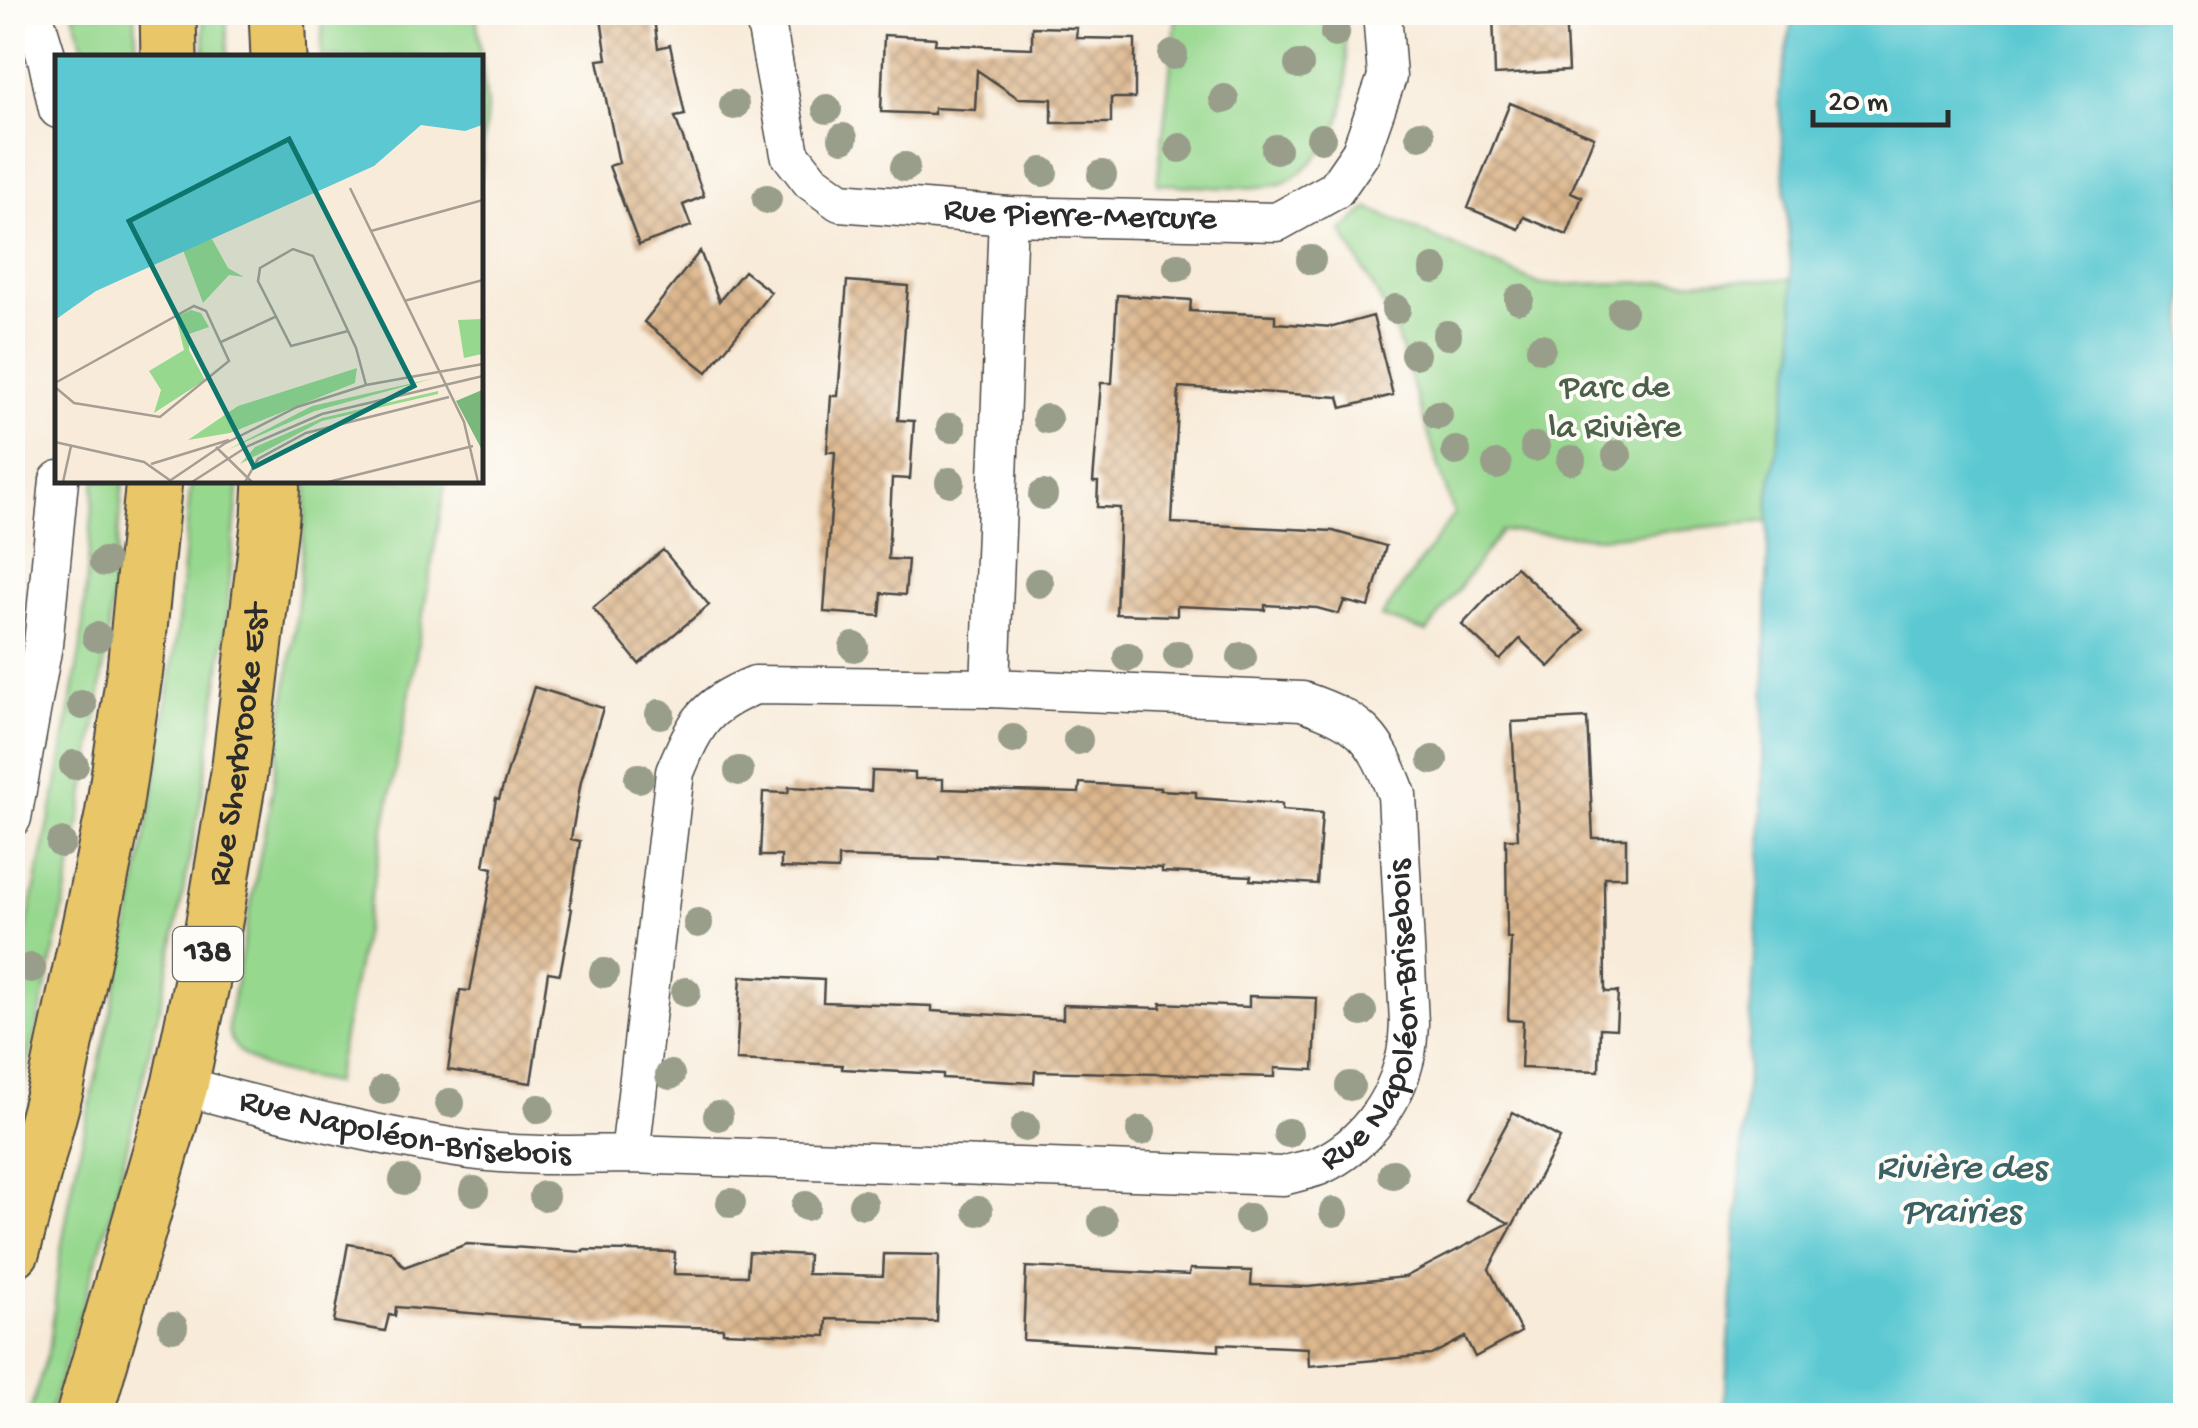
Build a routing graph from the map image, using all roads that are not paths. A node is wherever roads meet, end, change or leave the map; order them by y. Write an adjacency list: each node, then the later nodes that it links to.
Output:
1 (33, 12): 8 (street)
2 (168, 12): 6 (main road)
3 (277, 12): 7 (main road)
4 (764, 12): 9 (street, Rue Pierre-Mercure)
5 (1382, 12): 9 (street, Rue Pierre-Mercure)
6 (169, 55)
7 (279, 55)
8 (55, 95)
9 (1008, 216): 13 (street)
10 (58, 482): 14 (street)
11 (154, 482): 17 (main road)
12 (272, 482): 15 (main road, Rue Sherbrooke Est / 138)
13 (990, 688): 16 (street, Rue Napoléon-Brisebois); 16 (street, Rue Napoléon-Brisebois)
14 (12, 818)
15 (180, 1084): 16 (street, Rue Napoléon-Brisebois); 18 (main road, Rue Sherbrooke Est / 138)
16 (630, 1154)
17 (12, 1250)
18 (84, 1416)

